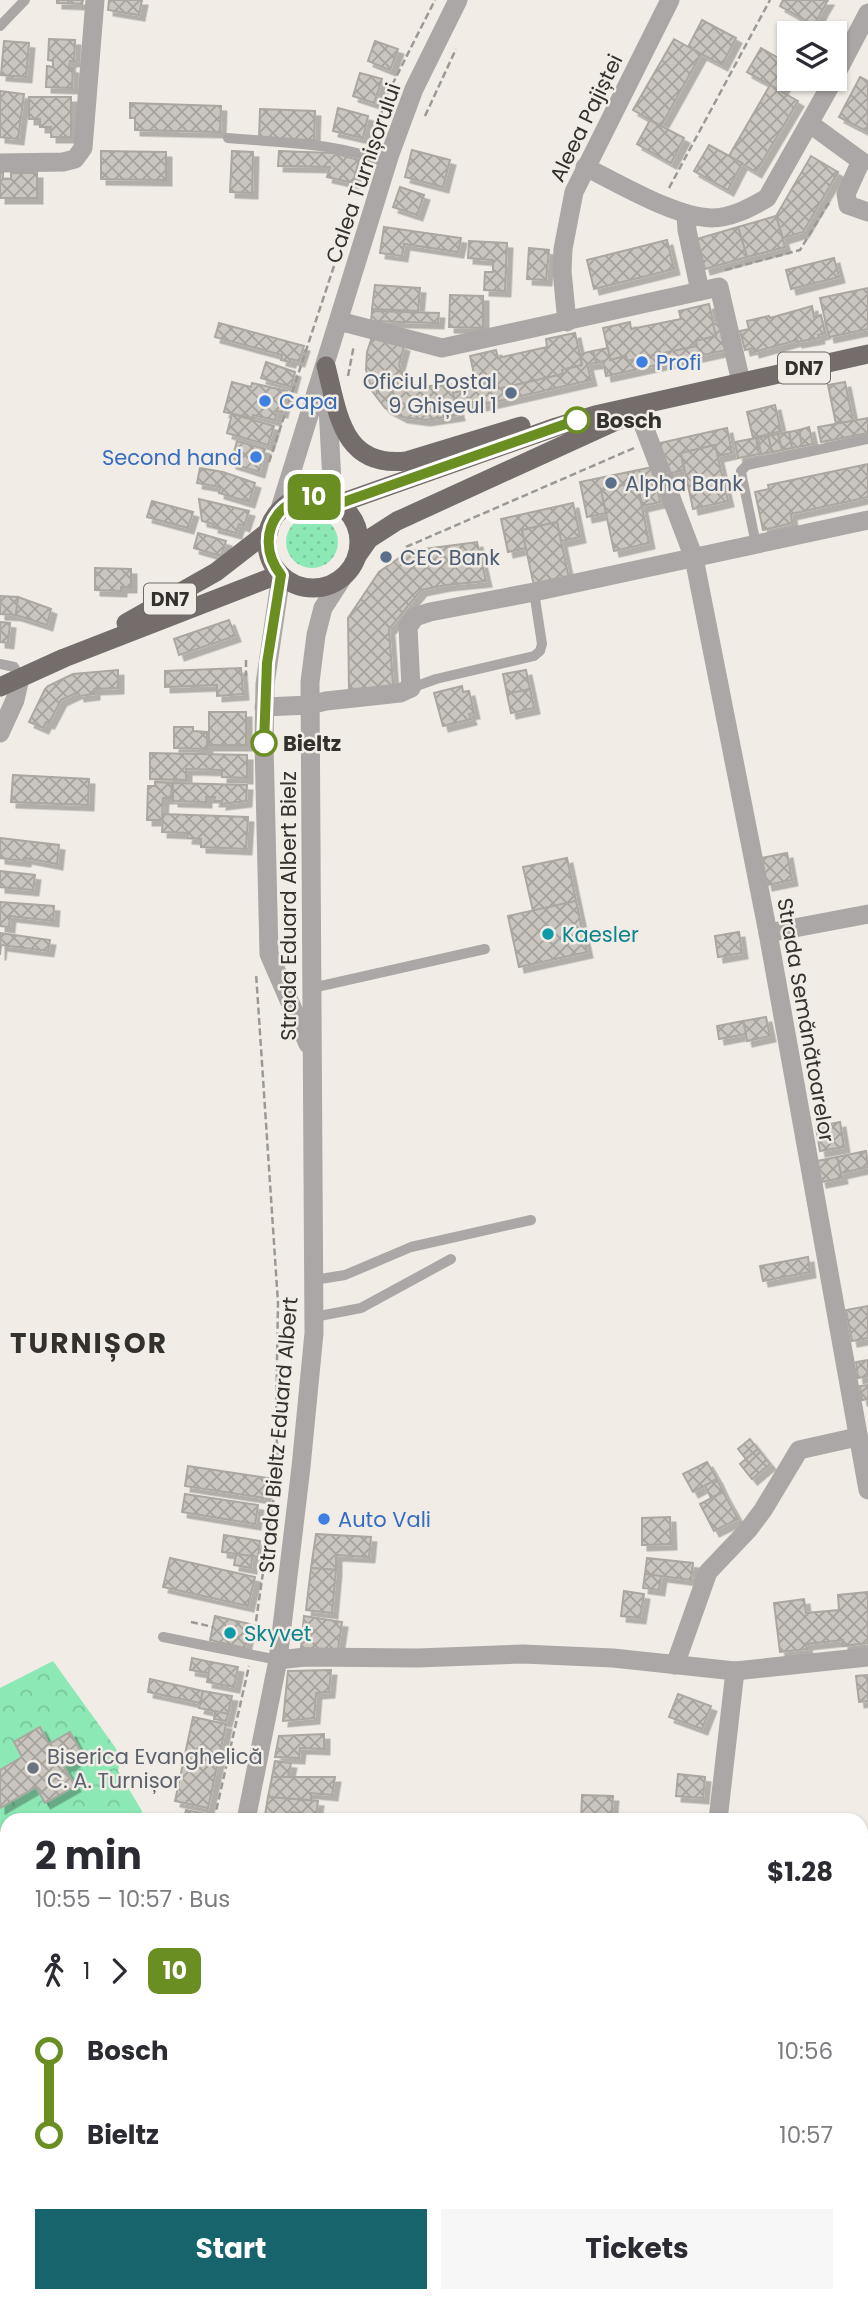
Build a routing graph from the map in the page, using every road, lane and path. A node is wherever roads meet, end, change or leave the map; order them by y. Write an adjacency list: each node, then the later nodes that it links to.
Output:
1 (25, 0): 8 (lane)
2 (95, 0): 17 (street)
3 (435, 0): 16 (path)
4 (457, 0): 16 (street, Calea Turnișorului)
5 (670, 0): 18 (street, Aleea Pajiștei)
6 (769, 0): 19 (path)
7 (868, 13): 10 (street)
8 (0, 26)
9 (456, 49): 12 (path)
10 (847, 53)
11 (827, 91): 13 (street)
12 (422, 122)
13 (809, 123): 15 (street); 22 (street)
14 (228, 138): 16 (lane)
15 (864, 155): 20 (street)
16 (379, 160): 25 (street, Calea Turnișorului)
17 (0, 163)
18 (584, 167): 19 (street); 26 (street, Aleea Pajiștei)
19 (661, 203): 22 (street)
20 (848, 205): 21 (street); 24 (path)
21 (868, 212)
22 (686, 214): 24 (street)
23 (340, 250): 33 (path)
24 (710, 289): 26 (street); 29 (street)
25 (339, 321): 26 (street); 28 (street, Calea Turnișorului)
26 (567, 322)
27 (868, 354): 29 (main road, DN7)
28 (326, 366): 30 (main road); 34 (street, Calea Turnișorului); 35 (street, Calea Turnișorului)
29 (741, 382): 30 (main road, DN7)
30 (656, 401): 31 (main road, DN7); 34 (main road, DN7)
31 (638, 411): 39 (main road, DN7); 40 (street, Strada Semănătoarelor)
32 (868, 439): 38 (lane)
33 (269, 462)
34 (336, 502): 35 (main road, DN7); 39 (main road)
35 (279, 512): 37 (main road, DN7)
36 (868, 520): 38 (street)
37 (269, 531): 41 (main road); 44 (main road, DN7)
38 (756, 544): 40 (street)
39 (357, 556): 42 (main road, DN7)
40 (694, 558): 43 (street); 55 (street, Strada Semănătoarelor)
41 (281, 574): 42 (main road); 44 (main road, DN7); 52 (street, Strada Eduard Albert Bielz)
42 (343, 577): 51 (street, Strada Eduard Albert Bielz)
43 (534, 592): 50 (lane); 50 (street)
44 (64, 658): 47 (main road, DN7)
45 (246, 660): 48 (path)
46 (0, 664): 47 (lane)
47 (20, 678): 49 (main road, DN7); 53 (street)
48 (247, 685)
49 (0, 687)
50 (411, 688): 51 (street)
51 (310, 705): 52 (street); 58 (street, Strada Eduard Albert Bielz)
52 (264, 707): 59 (street, Strada Eduard Albert Bielz)
53 (0, 733)
54 (868, 914): 55 (street)
55 (768, 933): 64 (street, Strada Semănătoarelor)
56 (485, 949): 58 (lane)
57 (256, 967): 69 (path)
58 (312, 988): 59 (street, Strada Eduard Albert Bielz)
59 (312, 1051): 62 (street, Strada Bieltz Eduard Albert)
60 (531, 1220): 62 (lane)
61 (451, 1259): 63 (lane)
62 (314, 1280): 63 (street, Strada Bieltz Eduard Albert)
63 (314, 1317): 71 (street, Strada Bieltz Eduard Albert)
64 (857, 1437): 65 (street, Strada Semănătoarelor); 72 (street)
65 (868, 1490)
66 (191, 1622): 67 (path)
67 (213, 1627)
68 (163, 1637): 69 (lane)
69 (251, 1656): 71 (lane); 74 (path)
70 (868, 1657): 73 (street)
71 (278, 1660): 72 (street); 75 (street, Strada Bieltz Eduard Albert)
72 (674, 1665): 73 (street)
73 (735, 1671): 76 (street)
74 (216, 1813)
75 (247, 1813)
76 (719, 1813)

